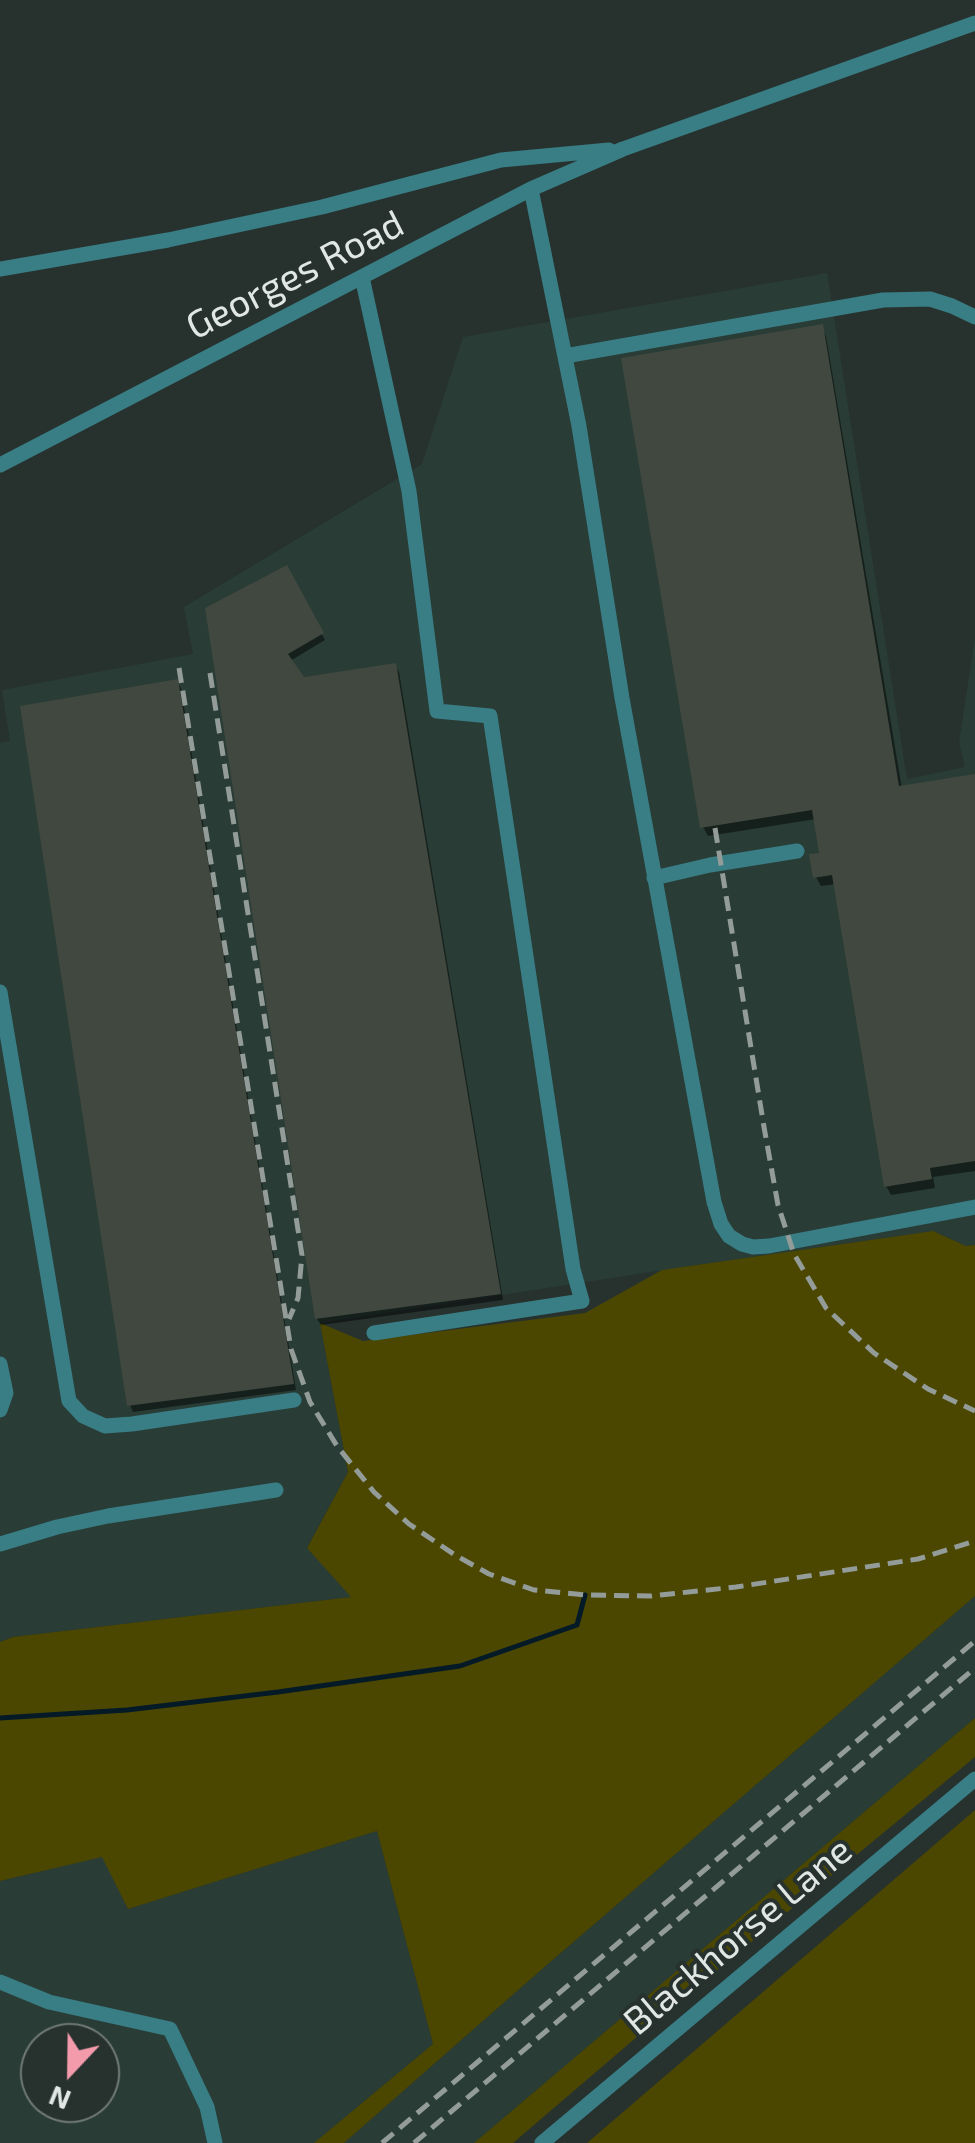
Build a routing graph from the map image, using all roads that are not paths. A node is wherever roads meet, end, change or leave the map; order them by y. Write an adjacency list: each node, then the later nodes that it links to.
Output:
1 (975, 24): 2 (street, Georges Road)
2 (623, 149): 3 (street, Georges Road); 4 (street, Georges Road)
3 (532, 189): 5 (street, Georges Road); 7 (street)
4 (0, 268)
5 (362, 277): 8 (street, Georges Road); 13 (street)
6 (975, 317): 7 (street)
7 (565, 356): 10 (street)
8 (0, 465)
9 (797, 851): 10 (street)
10 (654, 878): 12 (street)
11 (0, 992): 15 (street)
12 (975, 1207)
13 (374, 1332)
14 (0, 1364): 16 (street)
15 (294, 1400)
16 (0, 1410)
17 (276, 1490): 18 (street)
18 (0, 1544)
19 (975, 1779): 22 (street, Blackhorse Lane)
20 (0, 1982): 21 (street)
21 (214, 2143)
22 (542, 2143)

